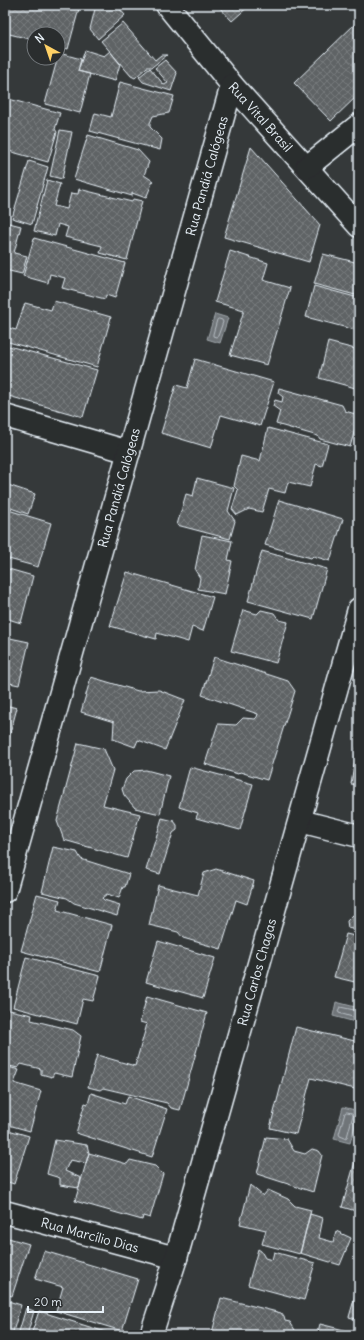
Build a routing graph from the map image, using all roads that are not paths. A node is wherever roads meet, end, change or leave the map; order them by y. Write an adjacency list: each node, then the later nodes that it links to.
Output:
1 (167, 5): 2 (street, Rua Vital Brasil)
2 (232, 85): 4 (street, Rua Vital Brasil); 7 (street, Rua Pandiá Calógeas)
3 (359, 124): 4 (street)
4 (307, 167): 5 (street, Rua Vital Brasil)
5 (359, 226)
6 (5, 416): 7 (street)
7 (129, 452): 11 (street, Rua Pandiá Calógeas)
8 (357, 620): 9 (street, Rua Carlos Chagas)
9 (300, 821): 10 (street); 13 (street, Rua Carlos Chagas)
10 (359, 836)
11 (5, 891)
12 (5, 1212): 13 (street, Rua Marcílio Dias)
13 (176, 1258): 14 (street, Rua Carlos Chagas)
14 (151, 1335)

